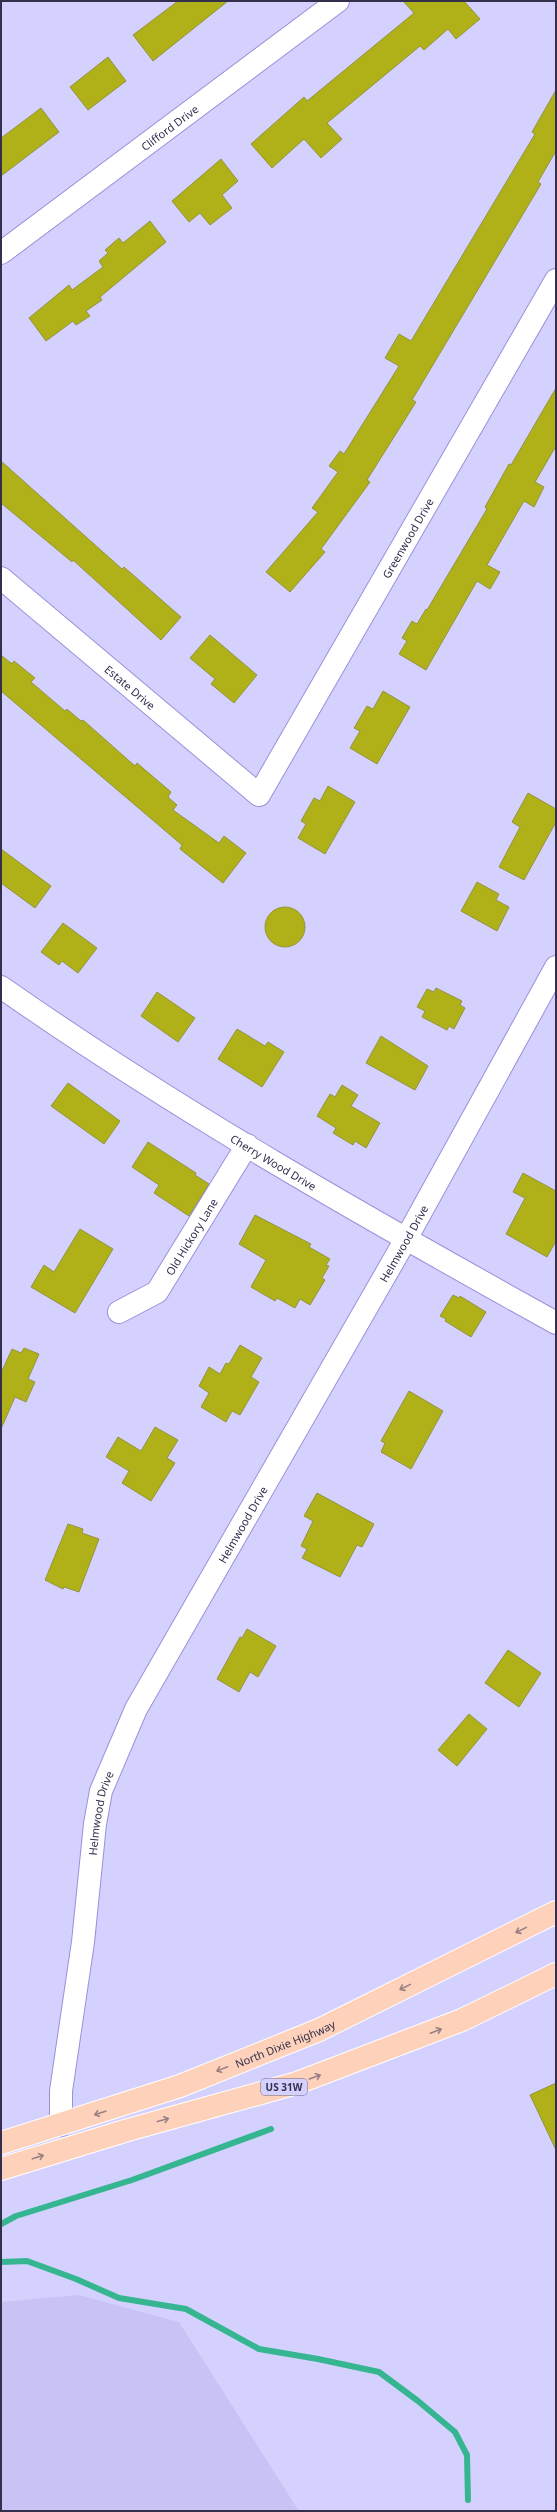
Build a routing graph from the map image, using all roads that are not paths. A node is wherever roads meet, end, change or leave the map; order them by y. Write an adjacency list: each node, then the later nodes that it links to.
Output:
1 (338, 1): 2 (street, Clifford Drive)
2 (1, 253)
3 (556, 280): 5 (street, Greenwood Drive)
4 (1, 578): 5 (street, Estate Drive)
5 (259, 795)
6 (556, 967): 9 (street, Helmwood Drive)
7 (1, 986): 8 (street, Cherry Wood Drive)
8 (247, 1145): 9 (street, Cherry Wood Drive); 10 (street, Old Hickory Lane)
9 (406, 1239): 11 (street, Cherry Wood Drive); 14 (street, Helmwood Drive)
10 (119, 1312)
11 (556, 1322)
12 (556, 1912): 14 (main road, North Dixie Highway, one-way to 14)
13 (556, 1974): 16 (main road, US 31W, one-way to 13)
14 (61, 2125): 15 (main road, North Dixie Highway)
15 (1, 2143)
16 (1, 2169)

